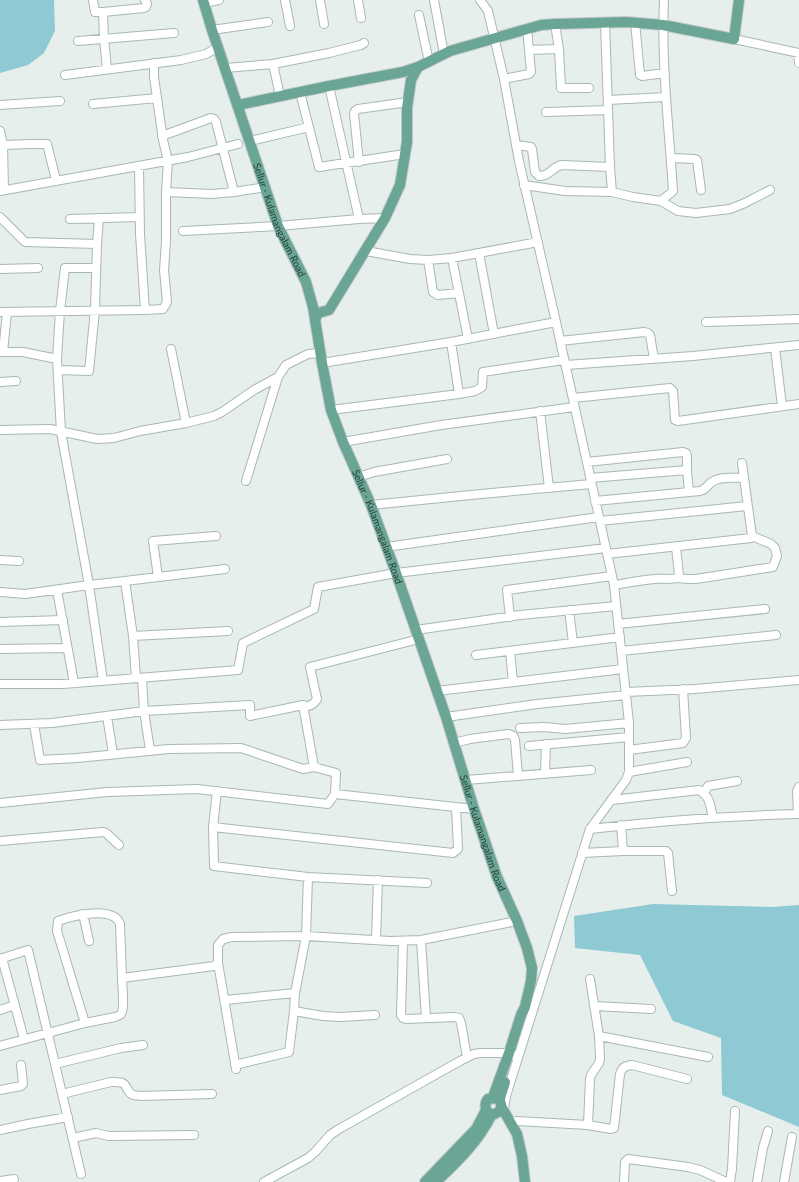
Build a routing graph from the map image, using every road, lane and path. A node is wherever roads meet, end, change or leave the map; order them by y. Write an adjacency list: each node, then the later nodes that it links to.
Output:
1 (93, 0): 12 (street)
2 (145, 0): 12 (street)
3 (219, 0): 11 (street)
4 (285, 0): 21 (street)
5 (320, 0): 18 (street)
6 (358, 0): 14 (street)
7 (434, 0): 34 (street)
8 (480, 0): 26 (street)
9 (664, 0): 20 (street)
10 (738, 0): 27 (main road)
11 (203, 1): 23 (main road, Sellur - Kulamangalam Road)
12 (103, 12): 25 (street)
13 (419, 15): 35 (street)
14 (361, 18)
15 (268, 22): 23 (street)
16 (605, 22): 17 (main road); 19 (main road); 51 (street)
17 (635, 22): 20 (main road); 42 (street)
18 (324, 24)
19 (555, 24): 22 (main road); 31 (street)
20 (663, 25): 27 (main road); 42 (street)
21 (290, 26)
22 (527, 29): 26 (main road); 32 (street)
23 (212, 30): 30 (main road, Sellur - Kulamangalam Road)
24 (174, 33): 25 (street)
25 (104, 38): 28 (street); 41 (street)
26 (493, 38): 34 (main road); 44 (street)
27 (734, 40): 33 (street)
28 (78, 41)
29 (364, 43): 37 (street)
30 (218, 47): 36 (street); 40 (main road, Sellur - Kulamangalam Road)
31 (559, 49): 32 (street); 46 (street)
32 (529, 50): 44 (street)
33 (798, 53): 38 (street)
34 (444, 54): 35 (main road)
35 (429, 62): 39 (main road)
36 (154, 63): 41 (street); 50 (street)
37 (273, 64): 40 (street); 48 (street)
38 (799, 64)
39 (418, 67): 45 (main road); 53 (main road)
40 (225, 68): 56 (main road, Sellur - Kulamangalam Road)
41 (107, 69): 43 (street)
42 (665, 73): 49 (street)
43 (65, 75)
44 (504, 79): 65 (street)
45 (329, 86): 47 (main road); 71 (street)
46 (589, 88)
47 (300, 92): 48 (main road); 59 (street)
48 (280, 96): 56 (main road)
49 (666, 97): 51 (street); 68 (street)
50 (157, 98): 54 (street); 61 (street)
51 (608, 100): 57 (street)
52 (60, 101): 55 (street)
53 (408, 102): 67 (main road); 70 (street)
54 (93, 104)
55 (0, 105)
56 (238, 106): 62 (main road, Sellur - Kulamangalam Road)
57 (608, 110): 58 (street); 73 (street)
58 (546, 112)
59 (309, 127): 62 (street); 71 (street)
60 (0, 131): 64 (street)
61 (162, 136): 66 (street); 69 (street)
62 (250, 141): 76 (main road, Sellur - Kulamangalam Road)
63 (238, 144): 66 (street)
64 (3, 145): 74 (street); 77 (street)
65 (516, 145): 73 (street); 75 (street)
66 (223, 147): 69 (street); 81 (street)
67 (405, 154): 70 (street); 86 (main road)
68 (671, 158): 78 (street); 83 (street)
69 (168, 160): 72 (street); 80 (street)
70 (359, 162): 71 (street)
71 (347, 164): 88 (street)
72 (139, 166): 74 (street); 84 (street)
73 (610, 167): 82 (street)
74 (56, 180): 77 (street)
75 (524, 185): 82 (street); 92 (street)
76 (263, 187): 81 (street); 90 (main road, Sellur - Kulamangalam Road)
77 (2, 190)
78 (701, 190)
79 (770, 190): 83 (street)
80 (166, 192): 81 (street); 103 (street)
81 (234, 192)
82 (612, 192): 83 (street)
83 (661, 201)
84 (139, 217): 85 (street); 103 (street)
85 (99, 218): 87 (street); 93 (street)
86 (385, 218): 88 (street); 94 (main road)
87 (70, 219)
88 (359, 219): 90 (street)
89 (1, 220): 93 (street)
90 (278, 226): 91 (street); 107 (main road, Sellur - Kulamangalam Road)
91 (182, 231)
92 (538, 242): 95 (street); 108 (street)
93 (97, 244): 99 (street)
94 (366, 251): 97 (street); 107 (main road)
95 (479, 253): 96 (street); 110 (street)
96 (452, 258): 97 (street); 101 (street)
97 (428, 260): 101 (street)
98 (38, 268): 100 (street)
99 (96, 268): 102 (street); 104 (street)
100 (0, 269)
101 (459, 293): 111 (street)
102 (95, 310): 103 (street); 104 (street); 123 (street)
103 (145, 310)
104 (60, 311): 105 (street); 120 (street)
105 (3, 312): 117 (street)
106 (799, 319): 109 (street)
107 (315, 320): 118 (main road, Sellur - Kulamangalam Road)
108 (556, 322): 110 (street); 112 (street)
109 (706, 322)
110 (494, 334): 111 (street)
111 (468, 339): 113 (street)
112 (560, 341): 119 (street); 121 (street)
113 (451, 342): 122 (street); 127 (street)
114 (799, 345): 115 (street)
115 (775, 348): 119 (street); 130 (street)
116 (171, 349): 134 (street)
117 (2, 352): 120 (street)
118 (320, 353): 122 (main road, Sellur - Kulamangalam Road); 124 (street)
119 (654, 358): 121 (street)
120 (57, 360): 123 (street)
121 (565, 362): 127 (street); 128 (street)
122 (322, 364): 132 (main road, Sellur - Kulamangalam Road)
123 (58, 370): 136 (street)
124 (278, 377): 134 (street); 145 (street)
125 (16, 381): 126 (street)
126 (0, 382)
127 (458, 394): 132 (street)
128 (573, 398): 130 (street); 131 (street)
129 (799, 404): 130 (street)
130 (782, 406)
131 (574, 407): 133 (street); 139 (street)
132 (331, 410): 137 (main road, Sellur - Kulamangalam Road)
133 (540, 411): 137 (street); 146 (street)
134 (186, 423): 136 (street)
135 (0, 430): 136 (street)
136 (61, 432): 165 (street)
137 (343, 442): 142 (main road, Sellur - Kulamangalam Road)
138 (447, 459): 142 (street)
139 (586, 462): 141 (street); 144 (street)
140 (742, 463): 143 (street)
141 (687, 470): 144 (street); 147 (street)
142 (358, 477): 149 (main road, Sellur - Kulamangalam Road)
143 (744, 478): 147 (street); 150 (street)
144 (591, 481): 146 (street); 148 (street)
145 (246, 482)
146 (549, 488): 149 (street)
147 (689, 492): 148 (street)
148 (595, 501): 151 (street)
149 (371, 505): 154 (main road, Sellur - Kulamangalam Road)
150 (747, 506): 151 (street); 153 (street)
151 (600, 519): 154 (street); 156 (street)
152 (216, 536): 162 (street)
153 (752, 536): 155 (street); 163 (street)
154 (386, 547): 160 (main road, Sellur - Kulamangalam Road)
155 (676, 547): 156 (street); 163 (street)
156 (607, 551): 160 (street); 161 (street)
157 (0, 560): 158 (street)
158 (19, 561)
159 (225, 569): 162 (street)
160 (396, 573): 177 (main road, Sellur - Kulamangalam Road); 188 (street)
161 (612, 576): 166 (street); 172 (street)
162 (158, 577): 164 (street)
163 (677, 578): 166 (street)
164 (125, 581): 165 (street); 179 (street)
165 (89, 585): 167 (street); 190 (street)
166 (614, 585): 169 (street)
167 (57, 590): 168 (street); 173 (street)
168 (0, 592)
169 (616, 606): 171 (street); 175 (street)
170 (765, 609): 175 (street)
171 (569, 610): 172 (street); 181 (street)
172 (510, 616): 177 (street)
173 (63, 620): 174 (street); 182 (street)
174 (0, 622)
175 (618, 624): 180 (street)
176 (228, 631): 179 (street)
177 (418, 635): 195 (main road, Sellur - Kulamangalam Road); 197 (street)
178 (776, 635): 185 (street)
179 (133, 636): 188 (street)
180 (620, 638): 181 (street); 185 (street)
181 (573, 643): 184 (street)
182 (67, 648): 183 (street); 192 (street)
183 (0, 649)
184 (510, 651): 186 (street); 191 (street)
185 (621, 651): 187 (street)
186 (476, 655)
187 (623, 669): 191 (street); 196 (street)
188 (138, 678): 190 (street); 198 (street)
189 (799, 680): 194 (street)
190 (103, 681): 192 (street)
191 (513, 682): 195 (street)
192 (74, 683): 193 (street)
193 (0, 684)
194 (683, 690): 196 (street); 210 (street)
195 (437, 691): 200 (main road, Sellur - Kulamangalam Road)
196 (626, 694): 200 (street); 201 (street)
197 (303, 707): 198 (street); 213 (street)
198 (144, 711): 199 (street); 209 (street)
199 (107, 716): 202 (street); 211 (street)
200 (446, 717): 206 (main road, Sellur - Kulamangalam Road)
201 (629, 722): 204 (street); 205 (street)
202 (34, 724): 203 (street); 211 (street)
203 (0, 725)
204 (520, 728)
205 (629, 737): 207 (street); 210 (street)
206 (454, 743): 217 (street); 218 (main road, Sellur - Kulamangalam Road)
207 (546, 744): 208 (street); 216 (street)
208 (529, 746)
209 (150, 750): 211 (street); 213 (street)
210 (629, 750): 215 (street)
211 (113, 754)
212 (687, 762): 215 (street)
213 (314, 767): 223 (street)
214 (591, 770): 216 (street)
215 (630, 772): 224 (street)
216 (545, 773): 217 (street)
217 (518, 775): 218 (street)
218 (466, 780): 227 (main road, Sellur - Kulamangalam Road)
219 (737, 781): 222 (street)
220 (799, 787): 228 (street)
221 (217, 791): 223 (street); 225 (street); 231 (street)
222 (704, 793): 224 (street); 229 (street)
223 (335, 794): 226 (street)
224 (612, 800): 232 (street)
225 (0, 803)
226 (456, 807): 227 (street); 231 (street)
227 (474, 809): 242 (main road, Sellur - Kulamangalam Road)
228 (798, 814): 229 (street)
229 (713, 818): 230 (street)
230 (621, 825): 232 (street); 235 (street)
231 (213, 827): 237 (street)
232 (590, 829): 236 (street)
233 (0, 841): 234 (street)
234 (119, 845)
235 (623, 851): 236 (street); 240 (street)
236 (582, 853): 276 (street)
237 (308, 877): 238 (street); 243 (street)
238 (378, 880): 239 (street); 244 (street)
239 (427, 883)
240 (672, 891)
241 (83, 914): 246 (street); 250 (street); 261 (street)
242 (517, 921): 245 (street); 267 (main road, Sellur - Kulamangalam Road)
243 (306, 936): 244 (street); 249 (street); 252 (street)
244 (376, 940): 247 (street)
245 (421, 940): 247 (street); 260 (street)
246 (89, 941)
247 (402, 941): 260 (street)
248 (1, 958): 254 (street); 262 (street)
249 (218, 963): 250 (street); 253 (street)
250 (122, 978): 261 (street)
251 (590, 980): 255 (street)
252 (295, 993): 253 (street); 258 (street)
253 (225, 1000): 258 (street)
254 (15, 1005): 256 (street); 264 (street)
255 (594, 1006): 257 (street); 263 (street)
256 (0, 1010)
257 (651, 1010)
258 (294, 1011): 259 (street)
259 (375, 1015)
260 (426, 1018): 268 (street)
261 (85, 1023): 262 (street)
262 (48, 1033): 264 (street); 270 (street)
263 (599, 1036): 269 (street); 280 (street)
264 (24, 1039): 265 (street)
265 (0, 1046)
266 (143, 1046): 270 (street)
267 (511, 1054): 268 (street); 276 (main road); 276 (main road)
268 (467, 1057): 289 (street)
269 (708, 1057)
270 (55, 1064): 274 (street)
271 (21, 1065): 273 (street)
272 (687, 1079): 280 (street)
273 (0, 1090)
274 (62, 1094): 275 (street); 278 (street)
275 (212, 1094)
276 (496, 1107): 279 (main road); 290 (main road); 291 (main road)
277 (735, 1111): 295 (street)
278 (68, 1117): 281 (street); 285 (street)
279 (510, 1122): 280 (street); 292 (main road)
280 (588, 1125)
281 (0, 1130)
282 (768, 1131): 296 (street)
283 (194, 1135): 285 (street)
284 (792, 1137): 297 (street)
285 (73, 1138): 286 (street)
286 (81, 1174)
287 (14, 1179): 288 (street)
288 (0, 1181)
289 (270, 1181)
290 (425, 1182)
291 (436, 1182)
292 (525, 1182)
293 (624, 1182): 294 (street)
294 (726, 1182)
295 (730, 1182)
296 (757, 1182)
297 (784, 1182)

